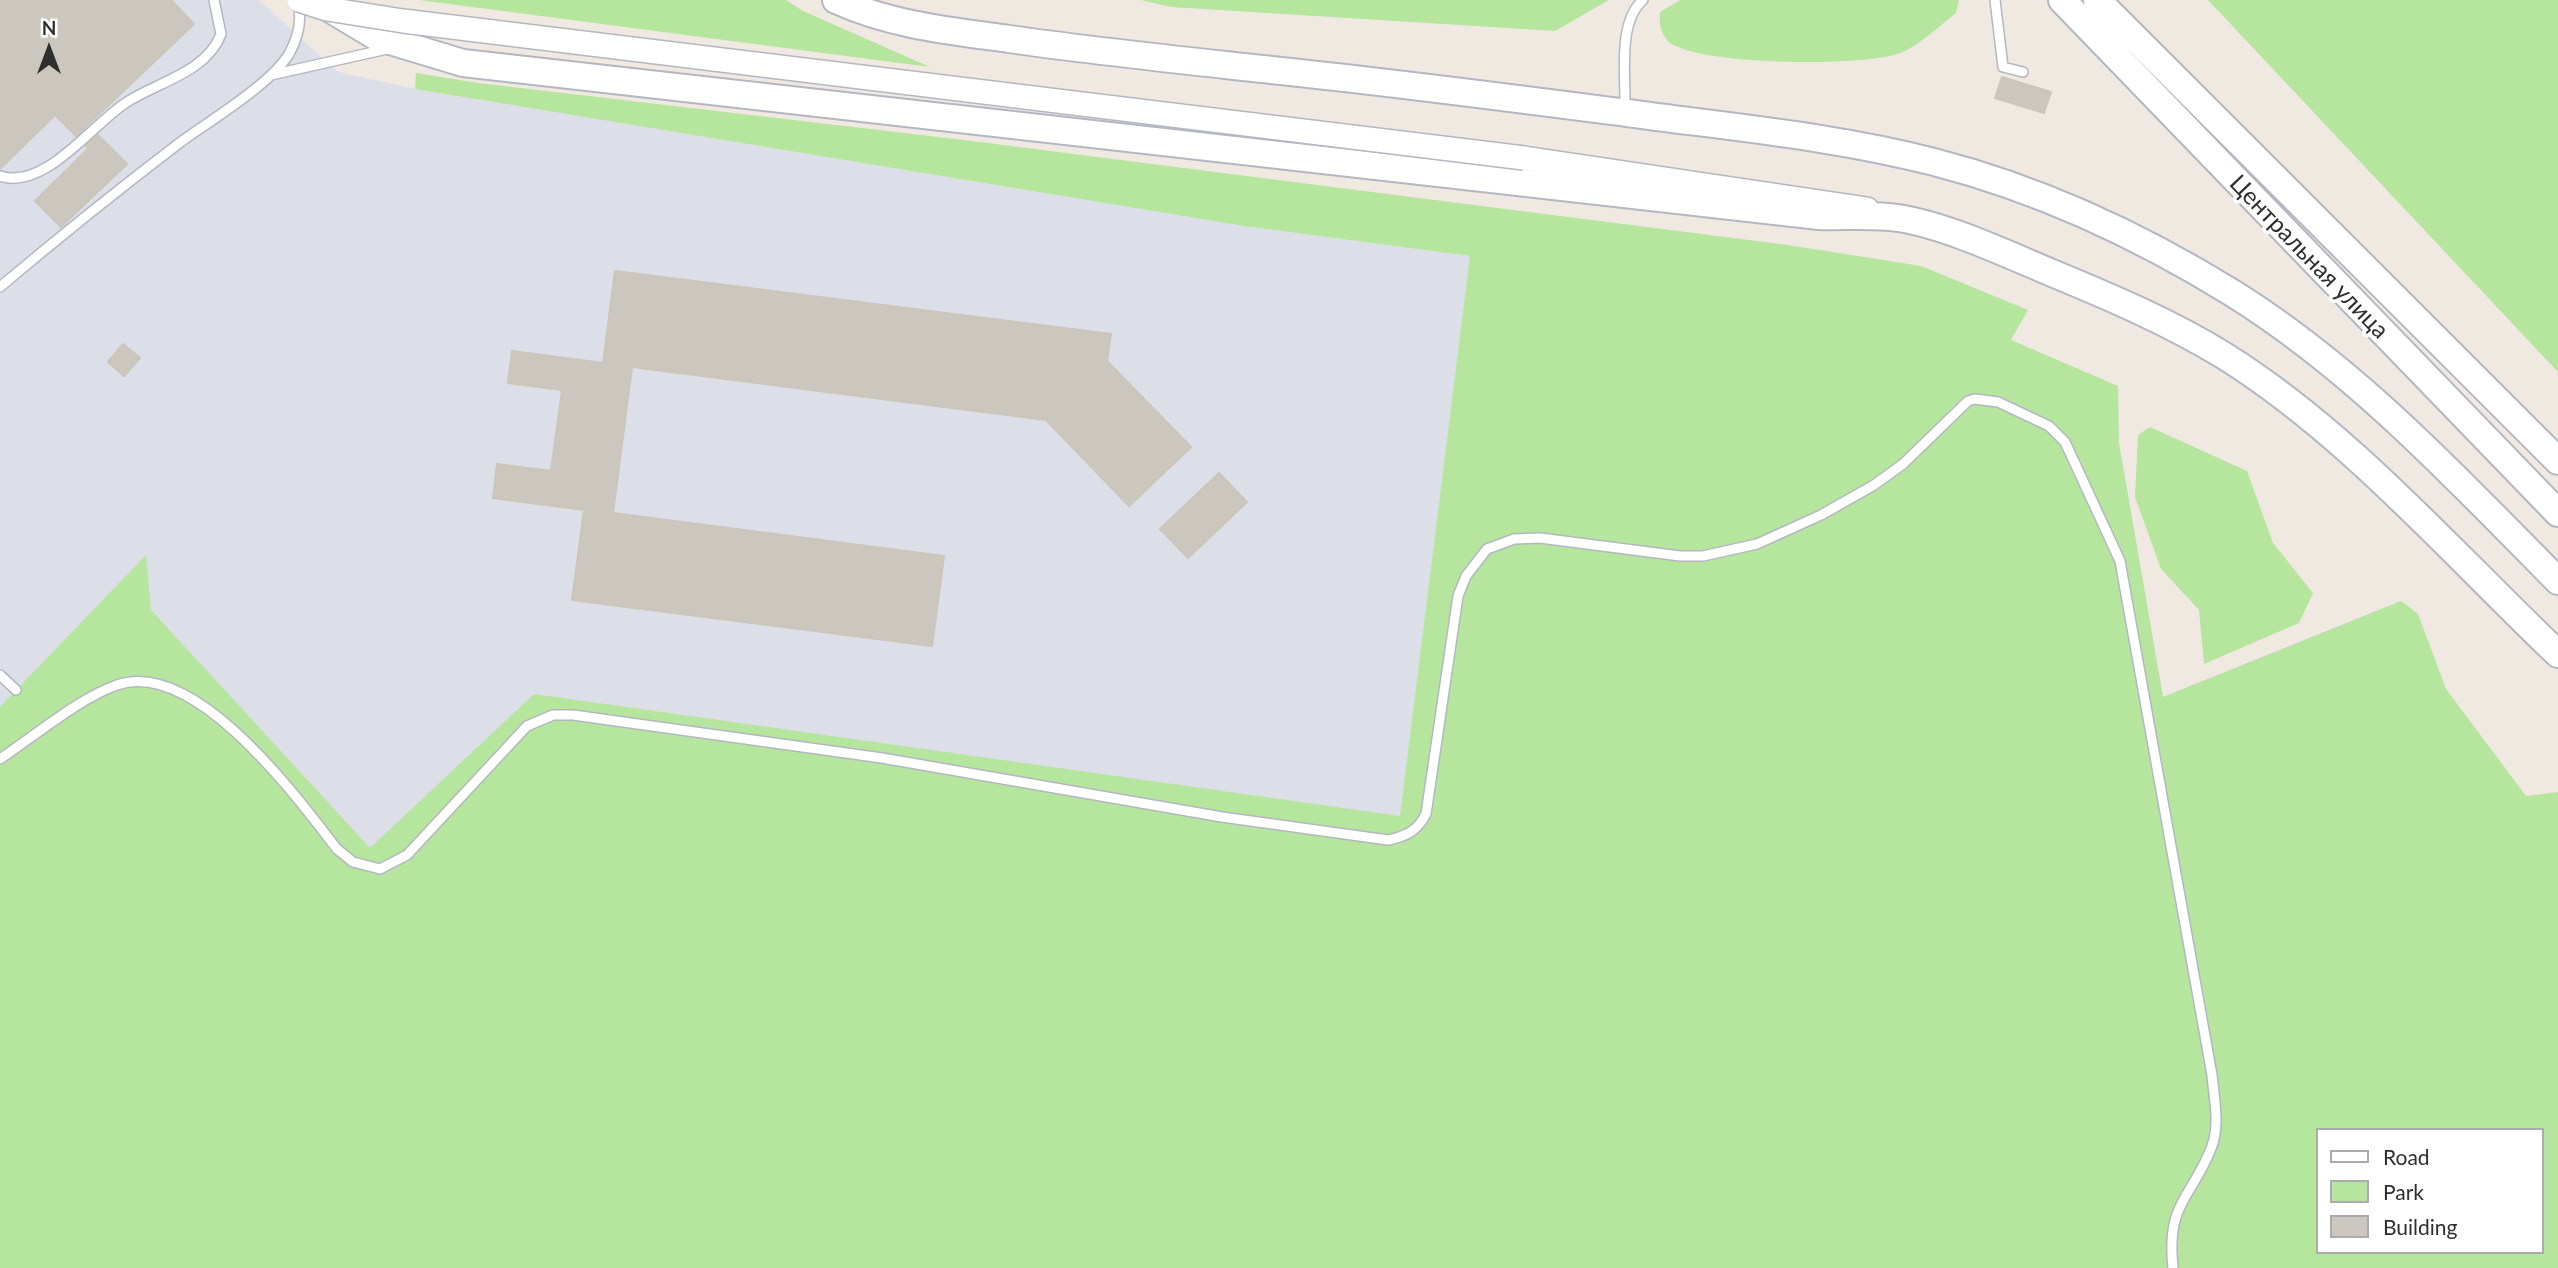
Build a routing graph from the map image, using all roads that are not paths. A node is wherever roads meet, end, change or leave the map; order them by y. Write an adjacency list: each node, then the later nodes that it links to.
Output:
1 (214, 0): 13 (lane)
2 (298, 0): 11 (lane); 14 (street, bridge)
3 (317, 0): 9 (main road)
4 (836, 0): 12 (main road)
5 (1643, 0): 12 (lane)
6 (1995, 0): 10 (lane)
7 (2062, 0): 17 (main road, Центральная улица)
8 (2097, 0): 16 (main road, Центральная улица)
9 (407, 47): 11 (lane); 14 (main road)
10 (2024, 72)
11 (270, 76): 15 (lane)
12 (1625, 113): 18 (main road)
13 (0, 176)
14 (1898, 218): 19 (main road)
15 (0, 287)
16 (2558, 461)
17 (2558, 513)
18 (2558, 581)
19 (2558, 653)
20 (0, 675): 21 (lane)
21 (16, 690)
22 (0, 759): 23 (lane)
23 (2172, 1268)

